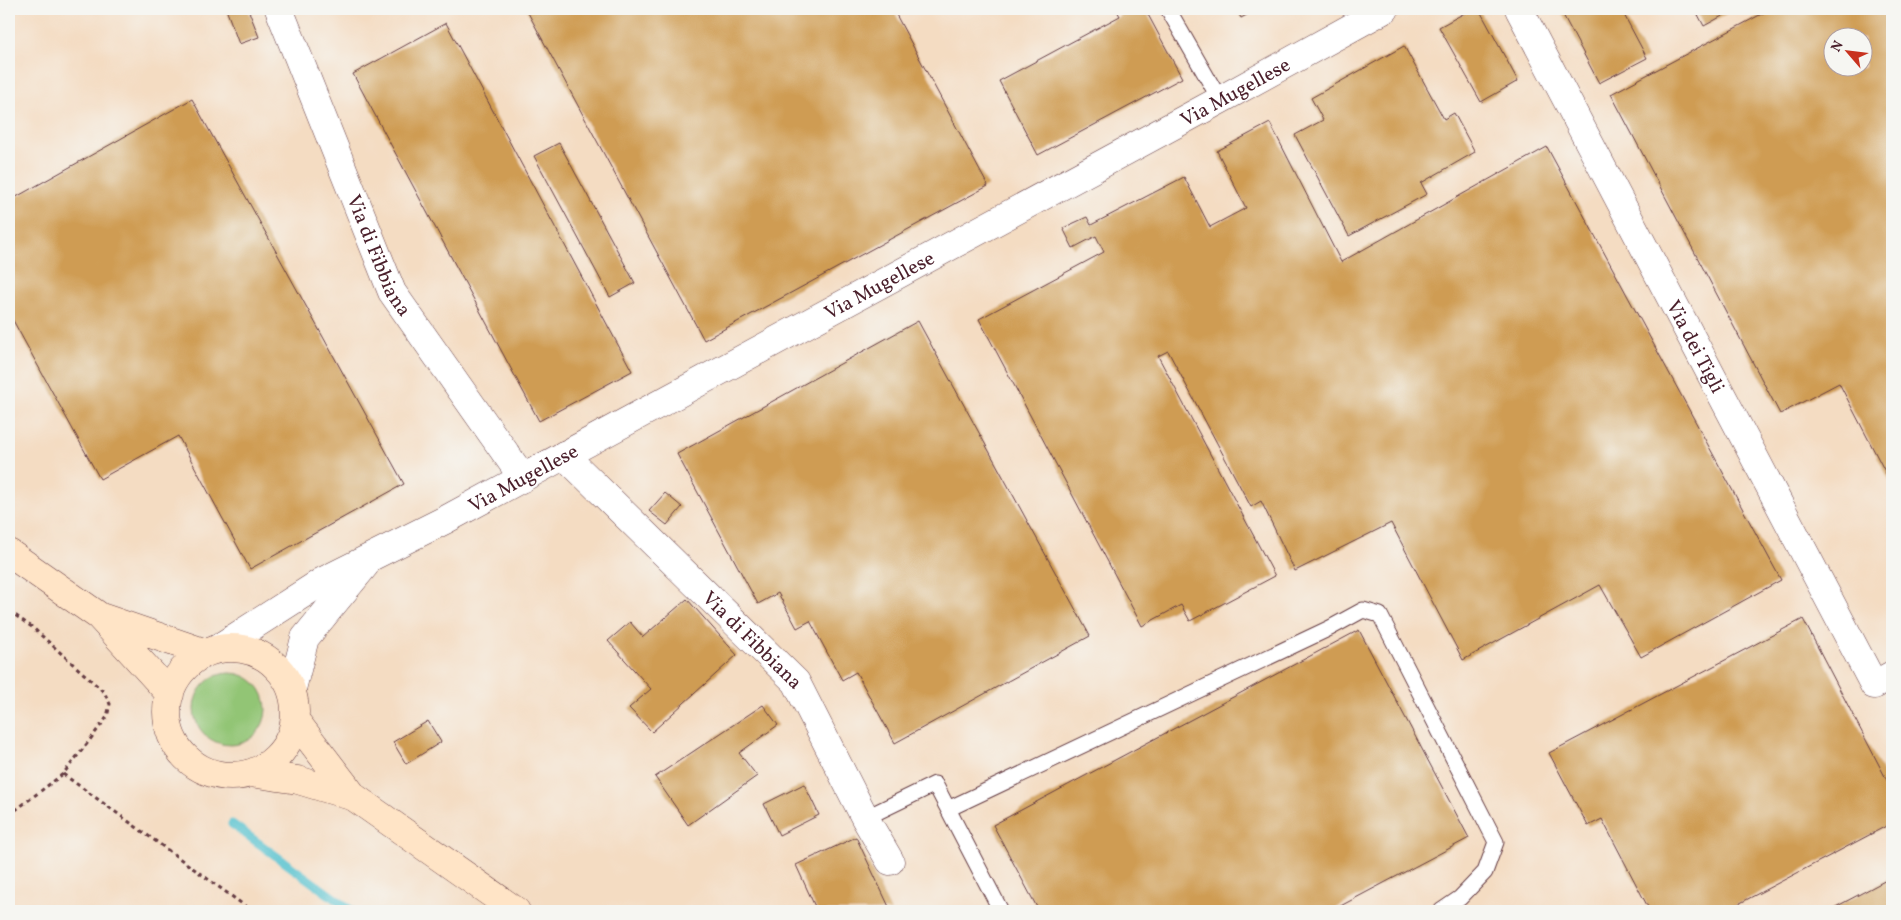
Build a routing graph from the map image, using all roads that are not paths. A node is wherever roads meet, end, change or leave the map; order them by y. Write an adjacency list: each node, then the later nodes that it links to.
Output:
1 (279, 9): 7 (street, Via di Fibbiana)
2 (1168, 9): 5 (lane)
3 (1385, 9): 5 (street, Via Mugellese)
4 (1519, 9): 12 (street, Via dei Tigli)
5 (1220, 100): 6 (street, Via Mugellese)
6 (564, 455): 7 (street, Via Mugellese); 19 (street, Via di Fibbiana)
7 (523, 478): 9 (street, Via Mugellese)
8 (9, 553): 10 (main road)
9 (371, 558): 11 (street, Via Mugellese); 13 (street, Via Mugellese)
10 (99, 616): 11 (main road); 14 (main road)
11 (212, 651): 13 (main road); 14 (main road)
12 (1883, 680)
13 (292, 689): 15 (main road)
14 (170, 694): 16 (main road)
15 (295, 720): 16 (main road); 17 (main road)
16 (250, 773): 17 (main road)
17 (354, 797): 21 (main road)
18 (948, 808): 19 (lane); 22 (lane); 23 (lane)
19 (865, 818): 20 (street, Via di Fibbiana)
20 (890, 861)
21 (516, 911)
22 (1001, 911)
23 (1441, 911)

